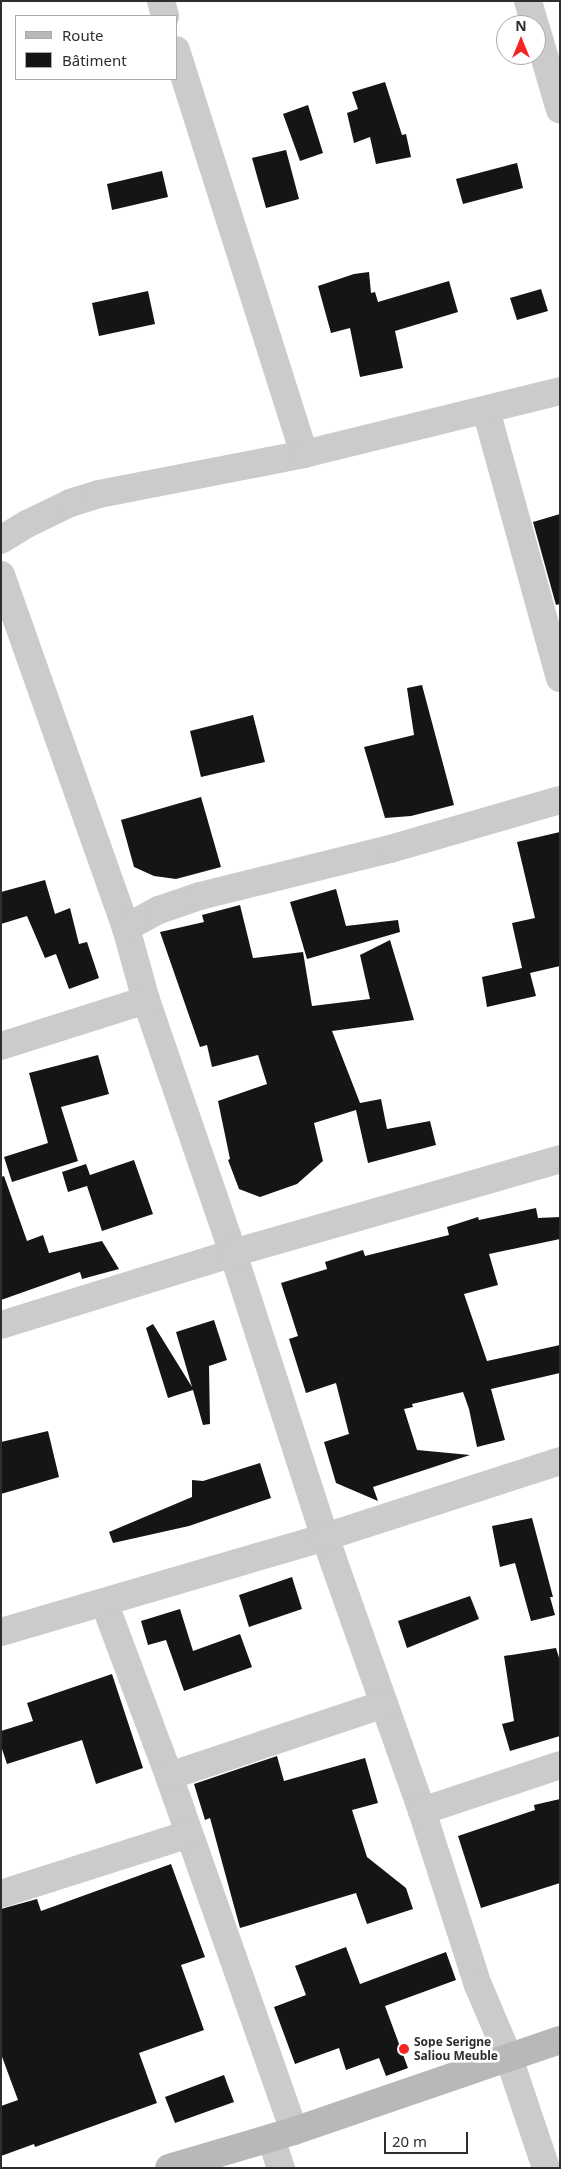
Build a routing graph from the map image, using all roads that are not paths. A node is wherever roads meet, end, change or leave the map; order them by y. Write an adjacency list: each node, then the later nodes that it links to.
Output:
1 (161, 1): 3 (street)
2 (528, 1): 4 (street)
3 (166, 15)
4 (535, 15)
5 (546, 49): 7 (street)
6 (178, 56): 10 (street)
7 (560, 110)
8 (560, 391): 9 (street)
9 (486, 410): 10 (street); 13 (street)
10 (304, 454): 11 (street)
11 (1, 540)
12 (1, 576): 15 (street)
13 (560, 678)
14 (560, 800): 15 (street)
15 (126, 928): 16 (street)
16 (146, 1000): 17 (street); 19 (street)
17 (1, 1046)
18 (560, 1159): 19 (street)
19 (233, 1253): 20 (street); 22 (street)
20 (1, 1325)
21 (560, 1461): 22 (street)
22 (325, 1537): 23 (street); 25 (street)
23 (104, 1602): 24 (street); 27 (street)
24 (1, 1632)
25 (384, 1704): 27 (street); 28 (street)
26 (560, 1764): 28 (street)
27 (169, 1776): 29 (street)
28 (422, 1811): 32 (street)
29 (189, 1834): 30 (street); 33 (street)
30 (1, 1894)
31 (560, 2040): 32 (main road)
32 (508, 2058): 33 (main road); 36 (street)
33 (282, 2134): 34 (main road); 35 (street)
34 (169, 2168)
35 (281, 2168)
36 (546, 2168)

